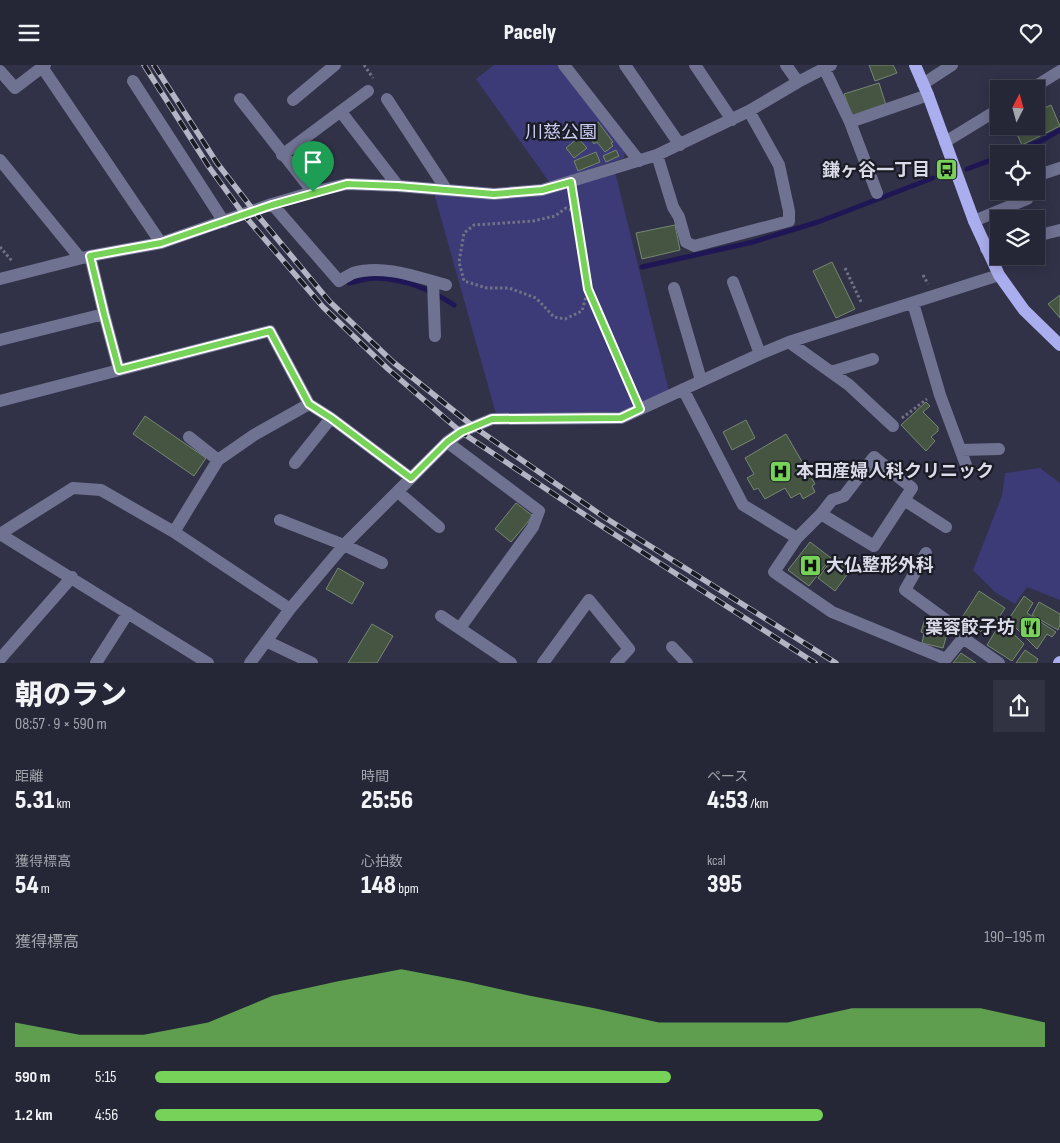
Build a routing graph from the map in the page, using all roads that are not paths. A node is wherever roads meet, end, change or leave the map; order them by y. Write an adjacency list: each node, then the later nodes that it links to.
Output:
1 (335, 65): 19 (street)
2 (564, 65): 29 (street)
3 (625, 65): 26 (street)
4 (694, 65): 23 (street)
5 (786, 65): 14 (street)
6 (915, 65): 15 (main road)
7 (952, 65): 15 (street)
8 (44, 66): 10 (street); 43 (street)
9 (827, 67): 14 (street); 24 (street)
10 (0, 71)
11 (1060, 71): 12 (street)
12 (1045, 80)
13 (133, 81): 40 (street)
14 (798, 82): 20 (street)
15 (926, 90): 24 (street); 25 (main road)
16 (368, 91): 21 (street)
17 (240, 99): 27 (street)
18 (387, 99): 34 (street)
19 (293, 100)
20 (749, 111): 23 (street); 28 (street)
21 (341, 112): 27 (street); 33 (street)
22 (990, 114): 25 (street)
23 (732, 119): 26 (street)
24 (850, 122): 36 (street)
25 (945, 142): 39 (main road)
26 (680, 145): 28 (street)
27 (282, 155): 35 (street)
28 (657, 155): 29 (street)
29 (639, 161): 34 (street)
30 (1, 163): 46 (street)
31 (1060, 168): 32 (street)
32 (1045, 173)
33 (398, 186): 34 (street); 35 (street)
34 (446, 189)
35 (313, 192): 38 (street)
36 (877, 193)
37 (1025, 200): 39 (street)
38 (272, 205): 40 (street); 53 (street)
39 (974, 221): 45 (main road)
40 (224, 222): 43 (street)
41 (1060, 230): 42 (street)
42 (1045, 234)
43 (161, 243): 46 (street)
44 (990, 248): 45 (street)
45 (986, 249): 47 (main road)
46 (85, 257): 48 (street); 52 (street)
47 (999, 275): 51 (street); 56 (main road)
48 (0, 279)
49 (732, 282): 57 (street)
50 (674, 288): 61 (street)
51 (914, 303): 55 (street); 70 (street)
52 (104, 314): 54 (street); 59 (street)
53 (435, 336)
54 (0, 340)
55 (790, 342): 57 (street); 60 (street)
56 (1060, 345)
57 (760, 354): 61 (street)
58 (873, 359): 60 (street)
59 (119, 370): 63 (street); 64 (street)
60 (831, 372): 66 (street)
61 (701, 380): 62 (street)
62 (683, 389): 68 (street); 83 (street)
63 (0, 401)
64 (309, 404): 65 (street); 71 (street)
65 (331, 418): 72 (street); 74 (street)
66 (893, 426)
67 (189, 437): 71 (street)
68 (447, 442): 74 (street); 91 (street)
69 (999, 449): 70 (street)
70 (961, 450): 73 (street)
71 (218, 460): 81 (street)
72 (295, 463)
73 (966, 465)
74 (411, 478): 75 (street)
75 (398, 491): 79 (street); 84 (street)
76 (904, 500): 77 (street); 77 (street); 80 (street)
77 (821, 514): 83 (street)
78 (280, 520): 84 (street)
79 (439, 527)
80 (946, 527)
81 (174, 532): 82 (street); 88 (street)
82 (0, 534): 87 (street)
83 (797, 538): 96 (street)
84 (344, 545): 86 (street); 88 (street)
85 (926, 553): 92 (street)
86 (382, 563)
87 (72, 577): 89 (street); 95 (street)
88 (290, 609): 93 (street)
89 (128, 613): 97 (street); 98 (street)
90 (441, 616): 91 (street)
91 (460, 628): 101 (street)
92 (962, 638): 96 (street); 105 (street)
93 (266, 641): 99 (street); 100 (street)
94 (672, 647): 104 (street)
95 (0, 659)
96 (946, 661)
97 (96, 663)
98 (208, 663)
99 (250, 663)
100 (312, 663)
101 (511, 663)
102 (543, 663): 103 (street)
103 (616, 663)
104 (687, 663)
105 (999, 663)

